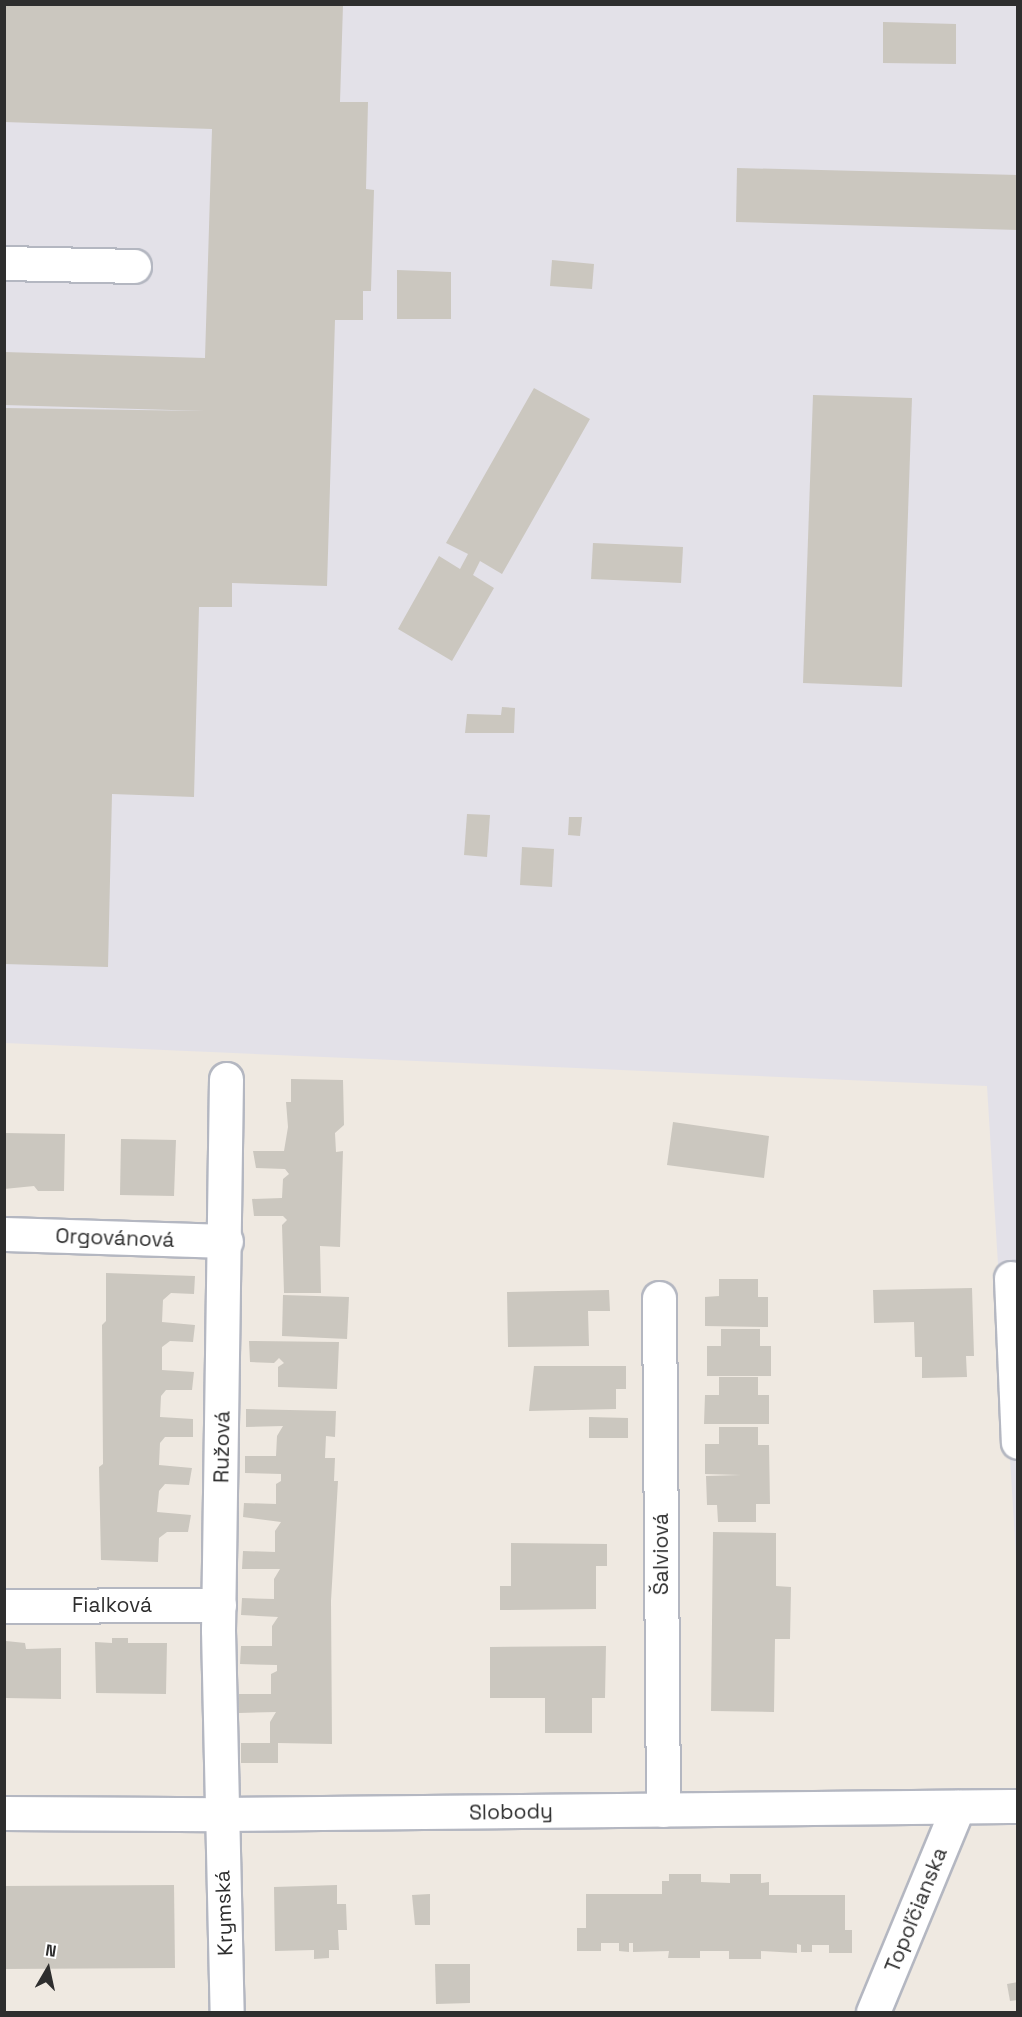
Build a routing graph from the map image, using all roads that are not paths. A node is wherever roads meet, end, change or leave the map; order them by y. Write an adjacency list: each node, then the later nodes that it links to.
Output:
1 (4, 263): 2 (street)
2 (134, 266)
3 (226, 1079): 5 (street, Ružová)
4 (4, 1234): 5 (street, Orgovánová)
5 (226, 1241): 9 (street, Ružová)
6 (1011, 1278): 8 (street)
7 (659, 1298): 13 (street, Šalviová)
8 (1017, 1442)
9 (219, 1605): 10 (street, Fialková); 15 (street, Ružová)
10 (4, 1606)
11 (1017, 1806): 12 (street, Slobody)
12 (958, 1807): 13 (street, Slobody); 17 (street, Topoľčianska)
13 (663, 1810): 15 (street, Slobody)
14 (4, 1813): 15 (street, Slobody)
15 (221, 1814): 16 (street, Krymská)
16 (227, 2013)
17 (873, 2013)

